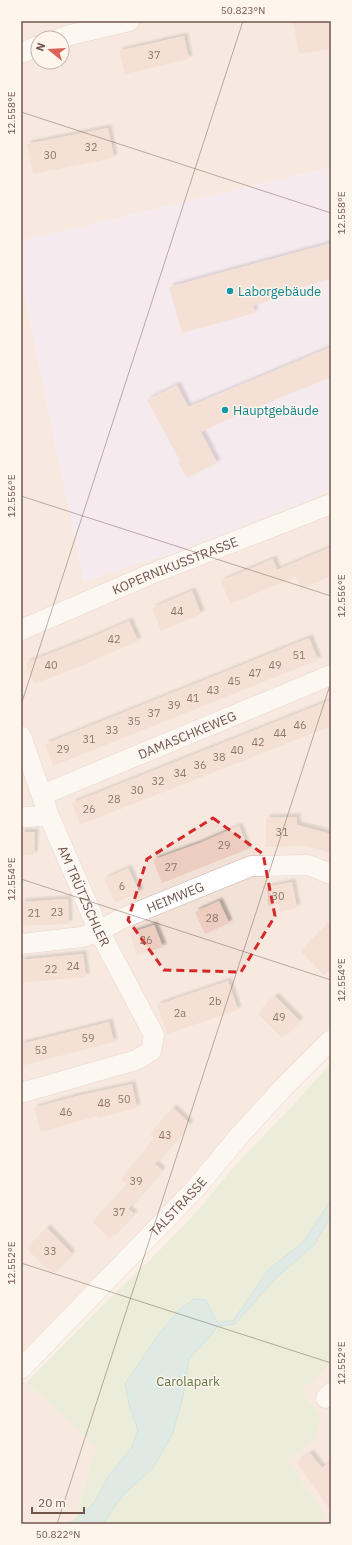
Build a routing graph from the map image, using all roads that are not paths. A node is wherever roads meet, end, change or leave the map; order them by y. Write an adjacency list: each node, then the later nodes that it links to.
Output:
1 (129, 21): 2 (street)
2 (70, 35)
3 (331, 504): 4 (street, KOPERNIKUSSTRASSE)
4 (21, 630)
5 (331, 675): 7 (street, DAMASCHKEWEG)
6 (21, 736): 7 (street, AM TRÜTZSCHLER)
7 (42, 795): 8 (street, AM TRÜTZSCHLER)
8 (49, 816): 9 (street); 11 (street, AM TRÜTZSCHLER)
9 (21, 817)
10 (331, 874): 11 (street, HEIMWEG)
11 (99, 931): 12 (street, HEIMWEG); 14 (street, AM TRÜTZSCHLER)
12 (21, 944)
13 (331, 1040): 15 (street, TALSTRASSE)
14 (21, 1093)
15 (21, 1369)

